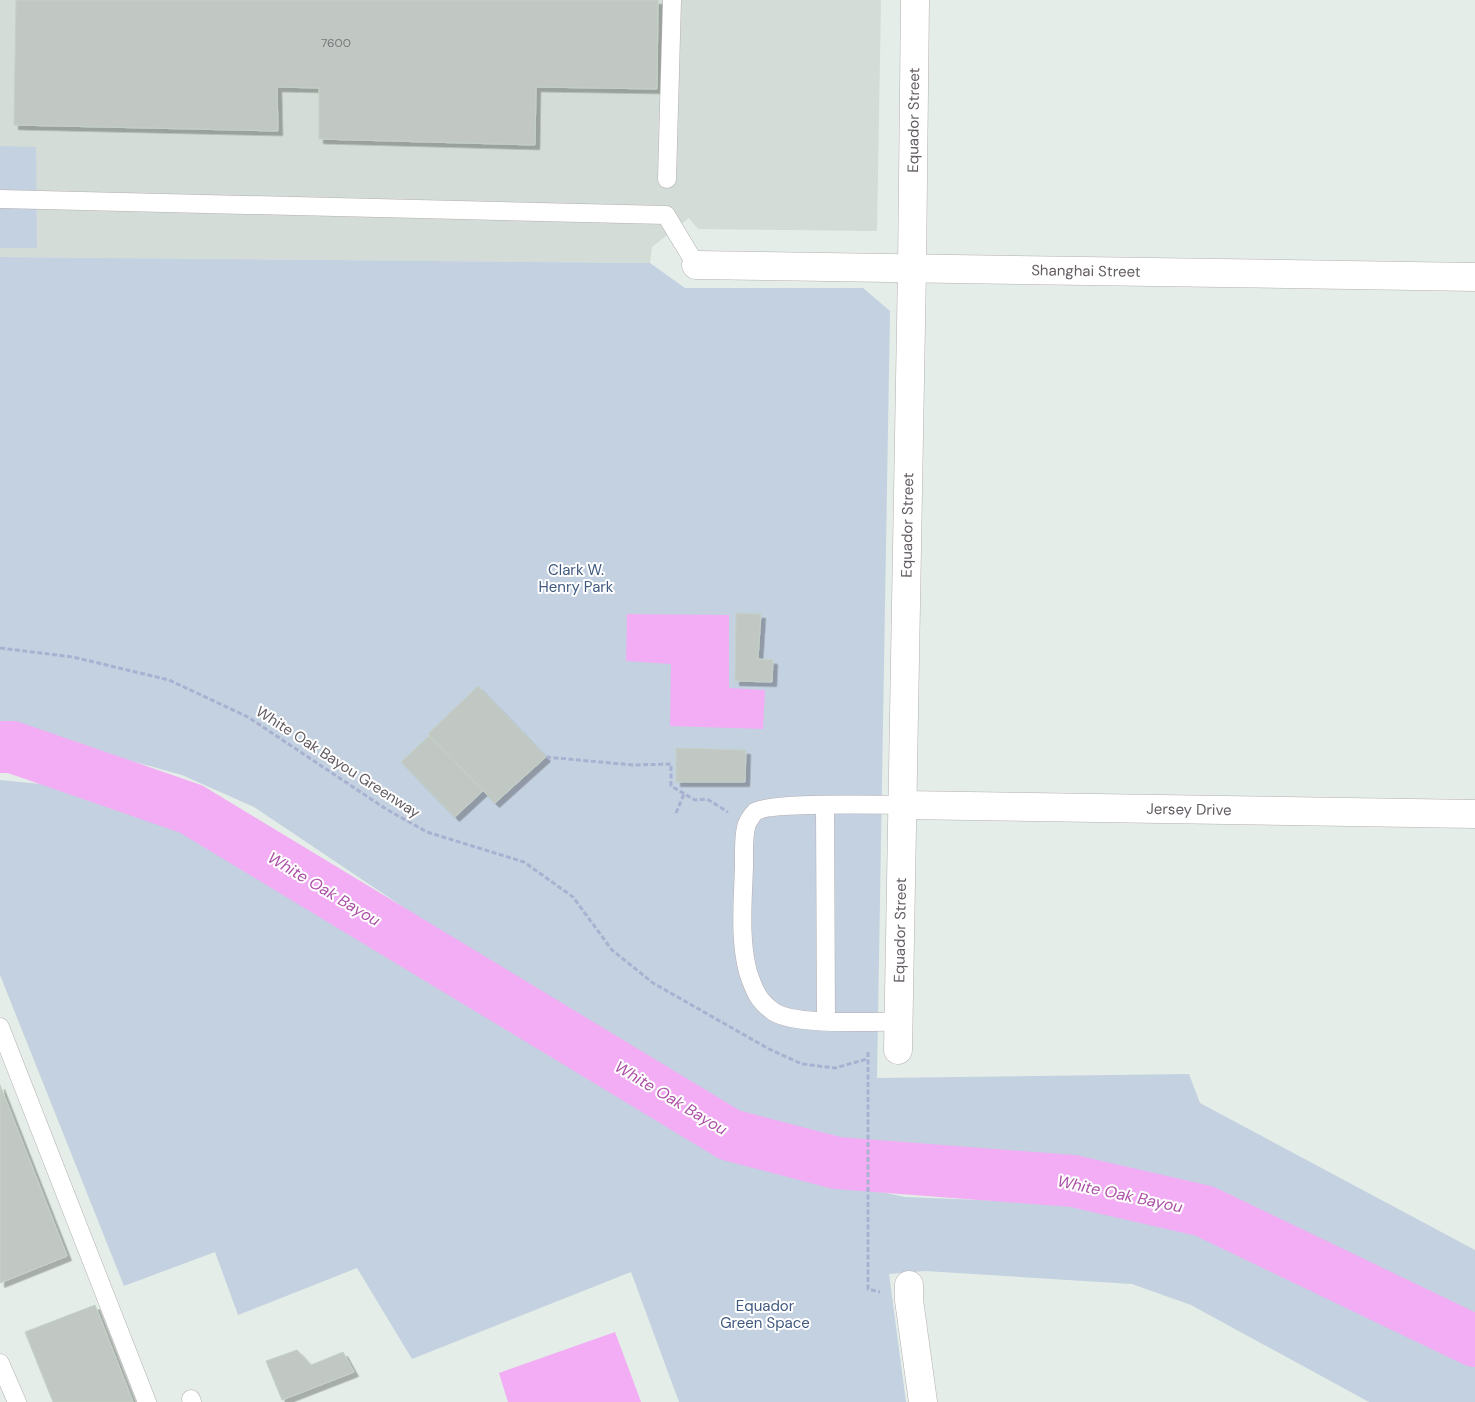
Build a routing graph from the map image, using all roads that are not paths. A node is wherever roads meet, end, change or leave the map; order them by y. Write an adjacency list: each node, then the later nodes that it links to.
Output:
1 (672, 0): 3 (lane)
2 (915, 0): 6 (street, Equador Street)
3 (667, 179)
4 (0, 199): 5 (lane)
5 (696, 265): 6 (street, Shanghai Street)
6 (912, 269): 7 (street, Shanghai Street); 9 (street, Equador Street)
7 (1475, 277)
8 (825, 805): 9 (lane); 11 (lane); 11 (lane)
9 (903, 805): 10 (street, Jersey Drive); 12 (street, Equador Street)
10 (1475, 814)
11 (826, 1021): 12 (lane)
12 (898, 1022): 14 (street, Equador Street)
13 (0, 1027): 18 (lane)
14 (898, 1050)
15 (909, 1293): 19 (street)
16 (0, 1362): 17 (lane)
17 (17, 1402)
18 (147, 1402)
19 (923, 1402)

